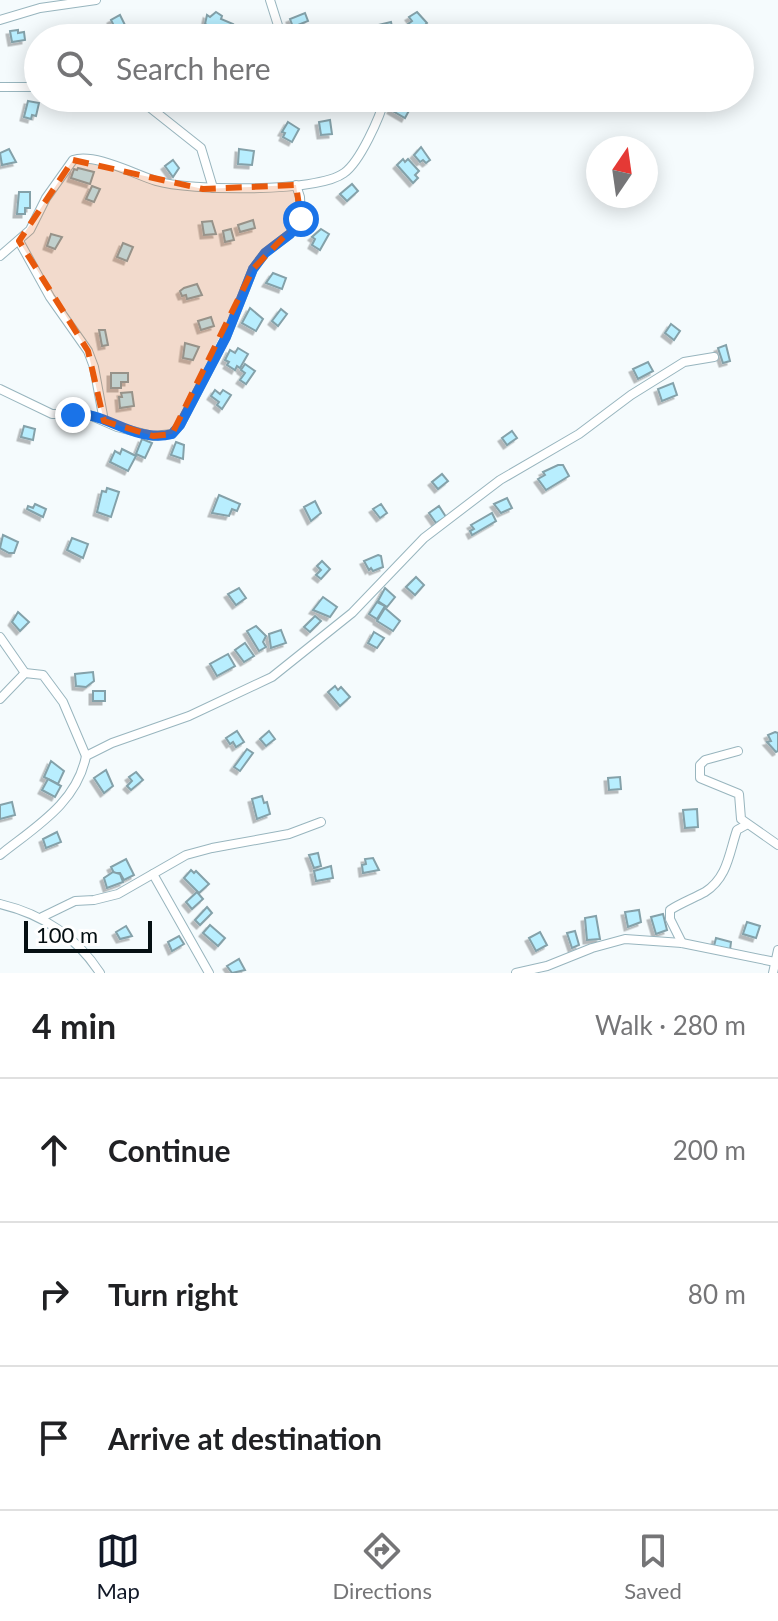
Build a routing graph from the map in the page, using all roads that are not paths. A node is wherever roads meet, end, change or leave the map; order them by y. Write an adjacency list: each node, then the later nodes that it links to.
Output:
1 (96, 0): 3 (street)
2 (270, 0): 4 (street)
3 (0, 20)
4 (278, 24)
5 (0, 87): 6 (street)
6 (24, 87)
7 (156, 112): 10 (street)
8 (379, 112): 9 (street)
9 (296, 185): 10 (street); 15 (street)
10 (213, 188): 11 (street)
11 (19, 241): 12 (street); 15 (street)
12 (0, 256)
13 (714, 357): 20 (street)
14 (0, 389): 15 (street)
15 (104, 421)
16 (0, 637): 17 (street)
17 (25, 673): 18 (street); 20 (street)
18 (0, 699)
19 (738, 751): 22 (street)
20 (86, 756): 24 (street)
21 (321, 822): 25 (street)
22 (746, 825): 23 (street); 28 (street)
23 (778, 845)
24 (0, 855)
25 (153, 874): 27 (street); 32 (street)
26 (0, 903): 27 (street)
27 (42, 917): 31 (street)
28 (682, 943): 30 (street); 33 (street)
29 (778, 950): 30 (street)
30 (775, 962): 34 (street)
31 (100, 973)
32 (209, 973)
33 (516, 973)
34 (773, 973)

